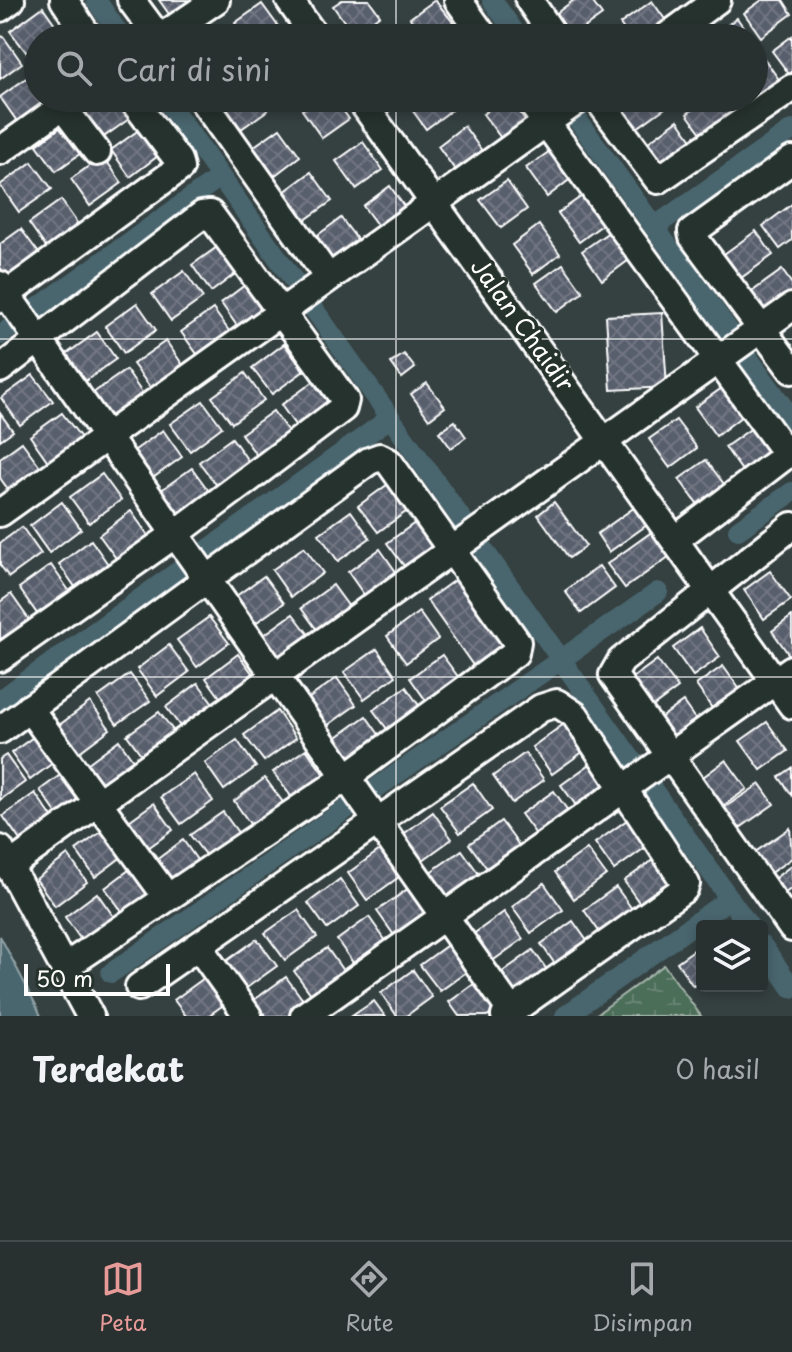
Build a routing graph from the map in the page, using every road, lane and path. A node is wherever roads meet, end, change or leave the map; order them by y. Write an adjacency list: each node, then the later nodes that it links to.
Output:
1 (11, 0): 9 (street)
2 (64, 0): 10 (street)
3 (131, 0): 11 (street)
4 (216, 0): 12 (street)
5 (289, 0): 13 (street)
6 (458, 0): 14 (street)
7 (529, 0): 15 (street)
8 (717, 0): 16 (street)
9 (0, 8)
10 (80, 24)
11 (149, 24)
12 (181, 24)
13 (306, 24)
14 (475, 24)
15 (545, 24)
16 (684, 24)
17 (792, 88): 18 (street)
18 (768, 104)
19 (54, 112): 29 (street)
20 (74, 112): 30 (street)
21 (142, 112): 34 (street)
22 (211, 112): 33 (street)
23 (369, 112): 32 (street, Jalan Chaidir)
24 (543, 112): 28 (street)
25 (562, 112): 28 (street)
26 (607, 112): 27 (street)
27 (757, 112)
28 (551, 120): 32 (street); 39 (street)
29 (0, 151)
30 (97, 152)
31 (792, 160): 37 (street)
32 (435, 203): 33 (street); 43 (street, Jalan Chaidir)
33 (324, 279): 35 (street)
34 (5, 296): 38 (street)
35 (287, 306): 38 (street); 42 (street); 46 (street)
36 (792, 307): 37 (street)
37 (758, 332): 39 (street); 41 (street)
38 (35, 335): 40 (street); 42 (street)
39 (723, 358): 43 (street); 47 (street)
40 (0, 369)
41 (792, 370)
42 (108, 435): 44 (street); 46 (street)
43 (605, 439): 47 (street, Jalan Chaidir); 48 (street)
44 (0, 513)
45 (792, 526): 50 (street)
46 (177, 538): 49 (street); 51 (street)
47 (680, 545): 50 (street, Jalan Chaidir)
48 (456, 548): 49 (street); 53 (street); 58 (street)
49 (204, 576): 53 (street); 55 (street)
50 (711, 589): 52 (street, Jalan Chaidir); 57 (street)
51 (0, 658)
52 (784, 675): 54 (street, Jalan Chaidir); 57 (street)
53 (277, 677): 58 (street); 60 (street)
54 (792, 705)
55 (29, 708): 56 (street); 60 (street)
56 (0, 730)
57 (665, 761): 59 (street); 65 (street)
58 (348, 781): 61 (street); 63 (street)
59 (630, 786): 61 (street); 64 (street); 69 (street)
60 (100, 803): 62 (street); 63 (street)
61 (373, 818): 64 (street); 66 (street)
62 (4, 858): 67 (street)
63 (167, 897): 67 (street)
64 (444, 915): 69 (street); 72 (street)
65 (792, 928)
66 (198, 946): 68 (street); 71 (street)
67 (65, 967): 70 (street)
68 (139, 987)
69 (508, 1014)
70 (90, 1016)
71 (248, 1016)
72 (304, 1016)

